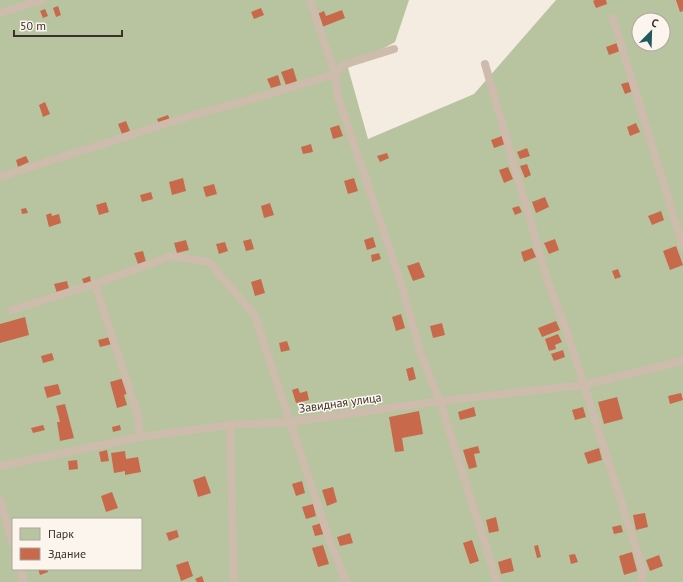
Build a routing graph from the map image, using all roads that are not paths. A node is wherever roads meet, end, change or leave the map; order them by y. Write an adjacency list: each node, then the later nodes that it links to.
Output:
1 (42, 0): 3 (lane)
2 (310, 0): 7 (lane)
3 (0, 13)
4 (613, 18): 9 (lane)
5 (394, 49): 7 (lane)
6 (485, 64): 13 (lane)
7 (335, 74): 8 (lane); 14 (lane)
8 (0, 177)
9 (683, 247)
10 (95, 284): 11 (lane); 15 (lane); 17 (lane)
11 (12, 310)
12 (683, 361): 13 (lane, Завидная улица)
13 (583, 385): 14 (lane, Завидная улица); 26 (lane)
14 (440, 401): 15 (lane, Завидная улица); 25 (lane)
15 (290, 422): 16 (lane, Завидная улица); 24 (lane)
16 (230, 425): 17 (lane, Завидная улица); 23 (lane)
17 (140, 437): 18 (lane, Завидная улица)
18 (0, 466)
19 (0, 500): 20 (lane)
20 (12, 541)
21 (20, 570): 22 (lane)
22 (24, 582)
23 (234, 582)
24 (346, 582)
25 (497, 582)
26 (641, 582)

